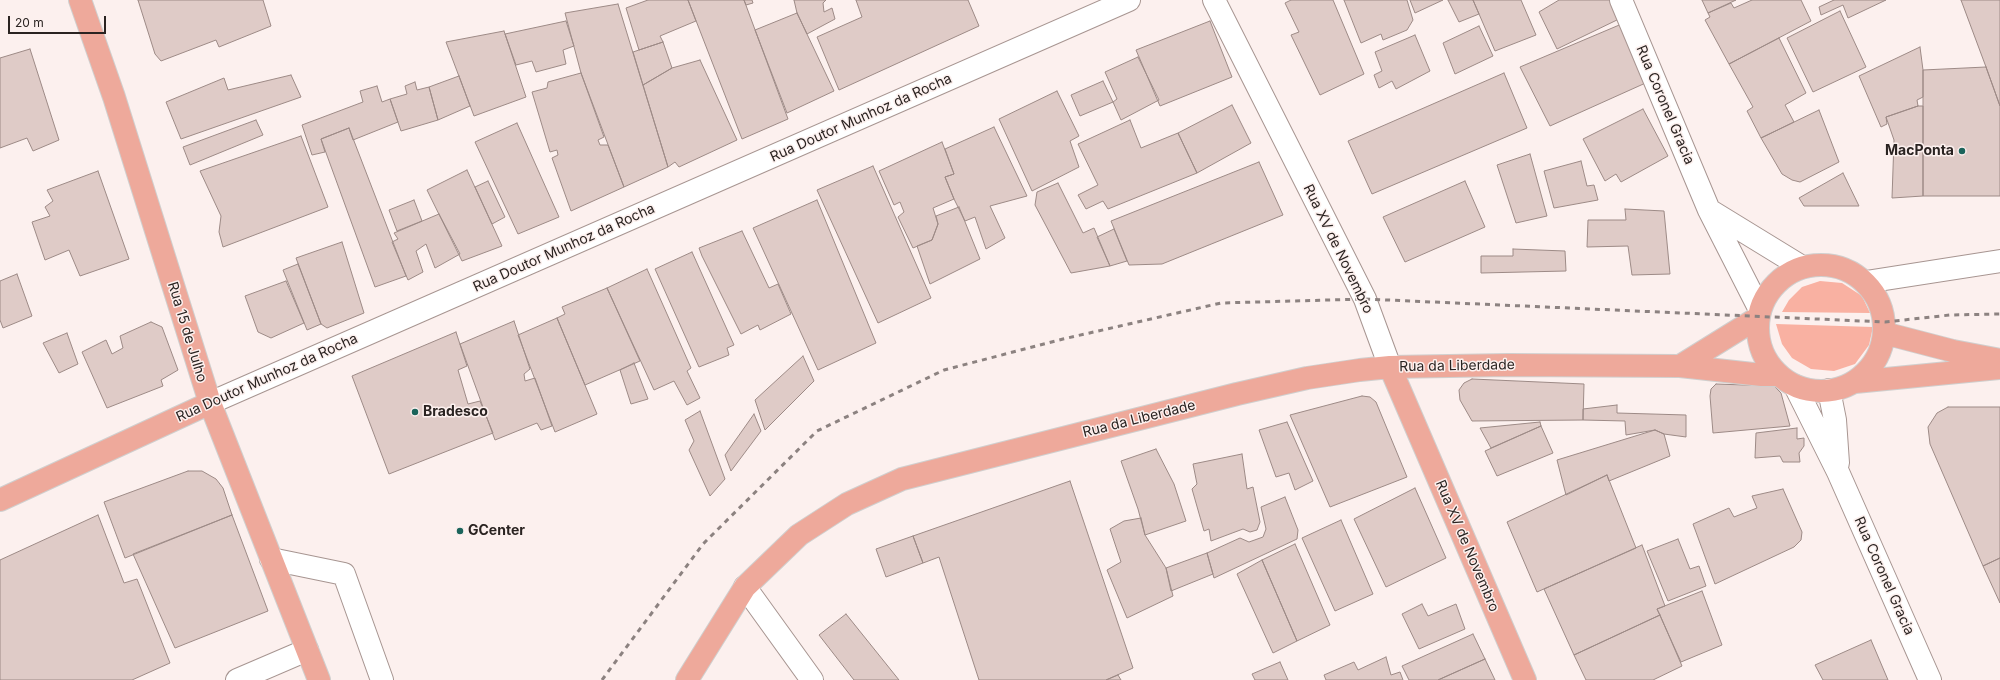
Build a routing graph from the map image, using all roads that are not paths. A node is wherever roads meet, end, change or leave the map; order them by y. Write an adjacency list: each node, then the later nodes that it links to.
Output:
1 (80, 0): 18 (main road, Rua 15 de Julho)
2 (1129, 0): 18 (street, Rua Doutor Munhoz da Rocha)
3 (1214, 0): 13 (street, Rua XV de Novembro)
4 (1621, 0): 5 (street, Rua Coronel Gracia)
5 (1709, 210): 7 (street); 9 (street, Rua Coronel Gracia)
6 (2000, 261): 8 (street)
7 (1802, 267): 8 (main road); 9 (main road)
8 (1866, 282): 10 (main road)
9 (1759, 313): 12 (main road); 15 (main road)
10 (1884, 333): 11 (main road); 16 (main road)
11 (2000, 360)
12 (1680, 366): 13 (main road, Rua da Liberdade); 15 (main road, Rua da Liberdade)
13 (1390, 367): 22 (main road, Rua da Liberdade); 29 (main road, Rua XV de Novembro)
14 (2000, 368): 16 (main road)
15 (1786, 380): 17 (main road); 19 (street, Rua Coronel Gracia)
16 (1855, 382): 17 (main road)
17 (1829, 390): 19 (street, Rua Coronel Gracia)
18 (210, 403): 20 (main road, Rua Doutor Munhoz da Rocha); 21 (main road, Rua 15 de Julho)
19 (1838, 472): 30 (street, Rua Coronel Gracia)
20 (0, 500)
21 (271, 559): 23 (main road, Rua 15 de Julho); 26 (street)
22 (745, 587): 27 (main road, Rua da Liberdade); 28 (street)
23 (307, 650): 24 (street); 25 (main road, Rua 15 de Julho)
24 (237, 680)
25 (319, 680)
26 (382, 680)
27 (687, 680)
28 (812, 680)
29 (1525, 680)
30 (1930, 680)

